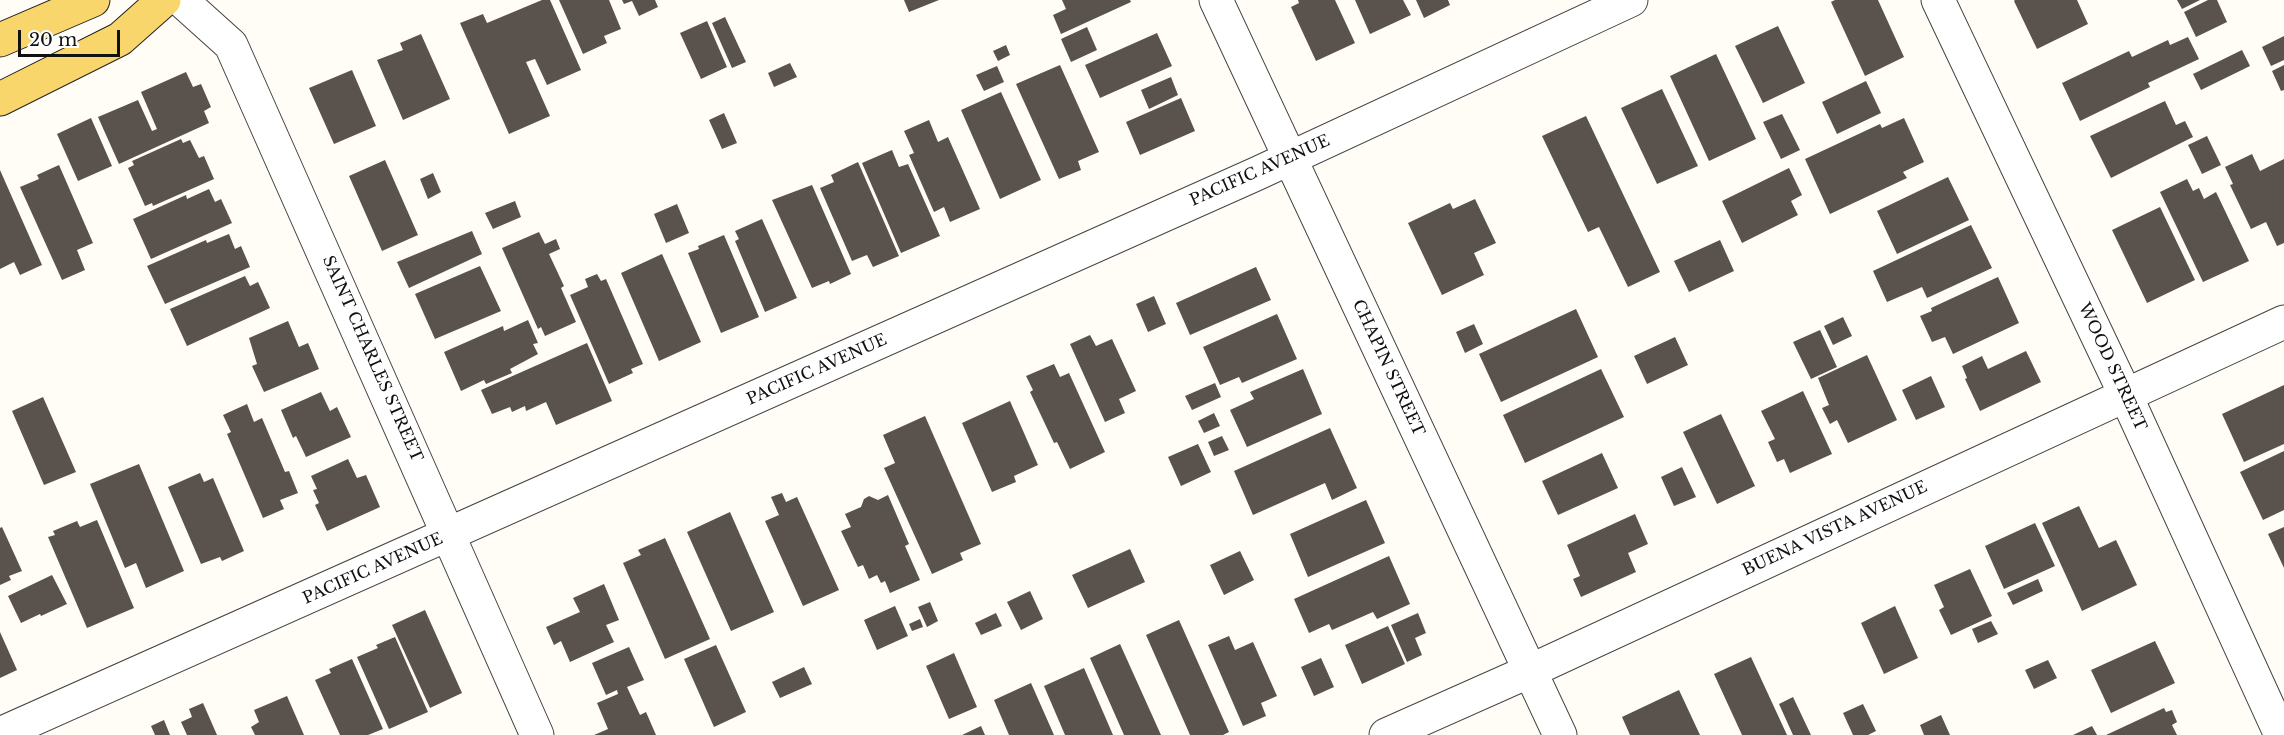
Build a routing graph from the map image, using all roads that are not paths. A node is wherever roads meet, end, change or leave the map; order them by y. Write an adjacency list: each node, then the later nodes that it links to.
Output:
1 (93, 0): 7 (main road)
2 (164, 0): 8 (main road)
3 (181, 0): 12 (street, SAINT CHARLES STREET)
4 (1216, 0): 9 (street, CHAPIN STREET)
5 (1631, 0): 9 (street, PACIFIC AVENUE)
6 (1938, 0): 11 (street, WOOD STREET)
7 (0, 40)
8 (0, 99)
9 (1290, 159): 12 (street, PACIFIC AVENUE); 13 (street, CHAPIN STREET)
10 (2284, 322): 11 (street, BUENA VISTA AVENUE)
11 (2126, 396): 13 (street, BUENA VISTA AVENUE); 18 (street, WOOD STREET)
12 (450, 535): 14 (street, PACIFIC AVENUE); 15 (street, SAINT CHARLES STREET)
13 (1530, 671): 16 (street, BUENA VISTA AVENUE); 17 (street, CHAPIN STREET)
14 (0, 734)
15 (537, 735)
16 (1386, 735)
17 (1560, 735)
18 (2281, 735)

